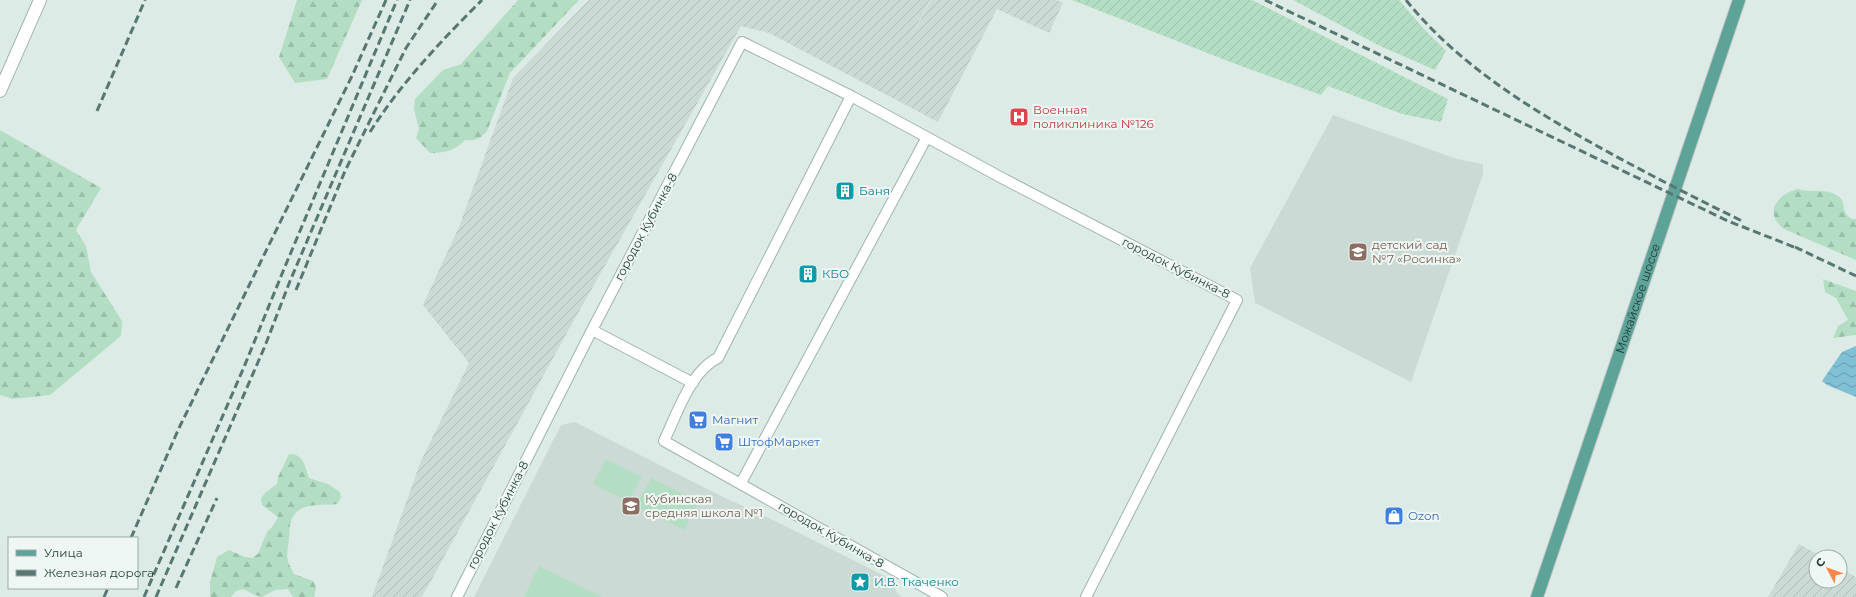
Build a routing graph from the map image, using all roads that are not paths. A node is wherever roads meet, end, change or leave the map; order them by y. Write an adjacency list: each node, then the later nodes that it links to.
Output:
1 (40, 0): 3 (street)
2 (1739, 0): 12 (main road, Можайское шоссе)
3 (0, 91)
4 (851, 96): 5 (street, городок Кубинка-8); 6 (street, городок Кубинка-8); 7 (street)
5 (927, 137): 8 (street); 11 (street, городок Кубинка-8)
6 (592, 330): 7 (street); 9 (street, городок Кубинка-8)
7 (693, 383): 8 (street, городок Кубинка-8)
8 (741, 483): 10 (street, городок Кубинка-8)
9 (457, 597)
10 (942, 597)
11 (1086, 597)
12 (1537, 597)

